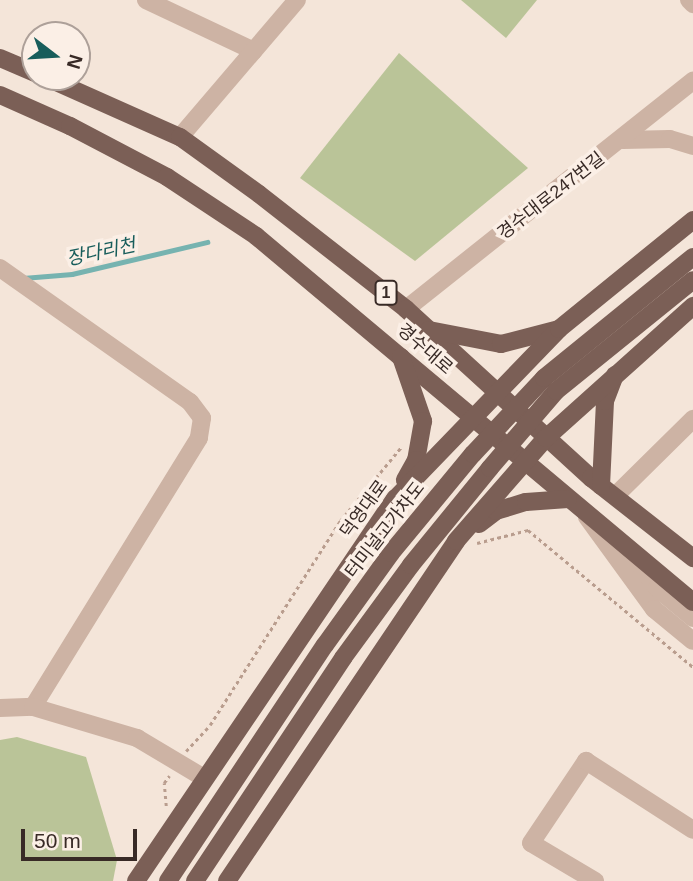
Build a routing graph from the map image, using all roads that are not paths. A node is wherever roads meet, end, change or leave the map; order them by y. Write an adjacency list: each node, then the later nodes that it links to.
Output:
1 (146, 0): 5 (street)
2 (297, 0): 5 (street)
3 (689, 0): 4 (street)
4 (693, 4)
5 (254, 51): 11 (street)
6 (0, 58): 7 (main road)
7 (21, 67)
8 (693, 81): 12 (street, 경수대로247번길)
9 (77, 91): 11 (main road, 경수대로 / 1)
10 (0, 95): 22 (main road, 경수대로 / 1)
11 (180, 137): 19 (main road, 경수대로 / 1)
12 (623, 140): 13 (street); 19 (street, 경수대로247번길)
13 (693, 146)
14 (693, 220): 20 (main road, 덕영대로)
15 (693, 257): 44 (main road, 터미널고가차도, bridge)
16 (0, 268): 39 (street)
17 (693, 280): 45 (main road, bridge)
18 (693, 306): 23 (main road)
19 (407, 309): 21 (main road, 경수대로 / 1)
20 (559, 329): 21 (main road); 24 (main road, 덕영대로)
21 (428, 330): 24 (main road, 경수대로 / 1)
22 (400, 354): 25 (main road, 경수대로 / 1); 30 (main road)
23 (616, 370): 27 (main road); 29 (main road)
24 (496, 393): 25 (main road, 덕영대로); 27 (main road, 경수대로 / 1)
25 (471, 418): 28 (main road, 경수대로 / 1); 30 (main road, 덕영대로)
26 (691, 423): 29 (street)
27 (546, 438): 28 (main road); 29 (main road, 경수대로 / 1)
28 (523, 463): 31 (main road, 경수대로 / 1); 33 (main road)
29 (608, 491): 35 (main road, 경수대로 / 1)
30 (395, 499): 41 (main road, 덕영대로)
31 (568, 499): 32 (main road, 경수대로 / 1); 33 (main road)
32 (585, 514): 34 (main road, 경수대로 / 1); 38 (street)
33 (456, 541): 46 (main road)
34 (629, 550): 36 (main road, 경수대로 / 1); 37 (street)
35 (693, 558)
36 (693, 602)
37 (693, 618)
38 (693, 641)
39 (33, 706): 40 (street); 41 (street)
40 (0, 708)
41 (204, 778): 43 (main road, 덕영대로)
42 (693, 830): 47 (street)
43 (136, 881)
44 (169, 881)
45 (195, 881)
46 (227, 881)
47 (595, 881)

